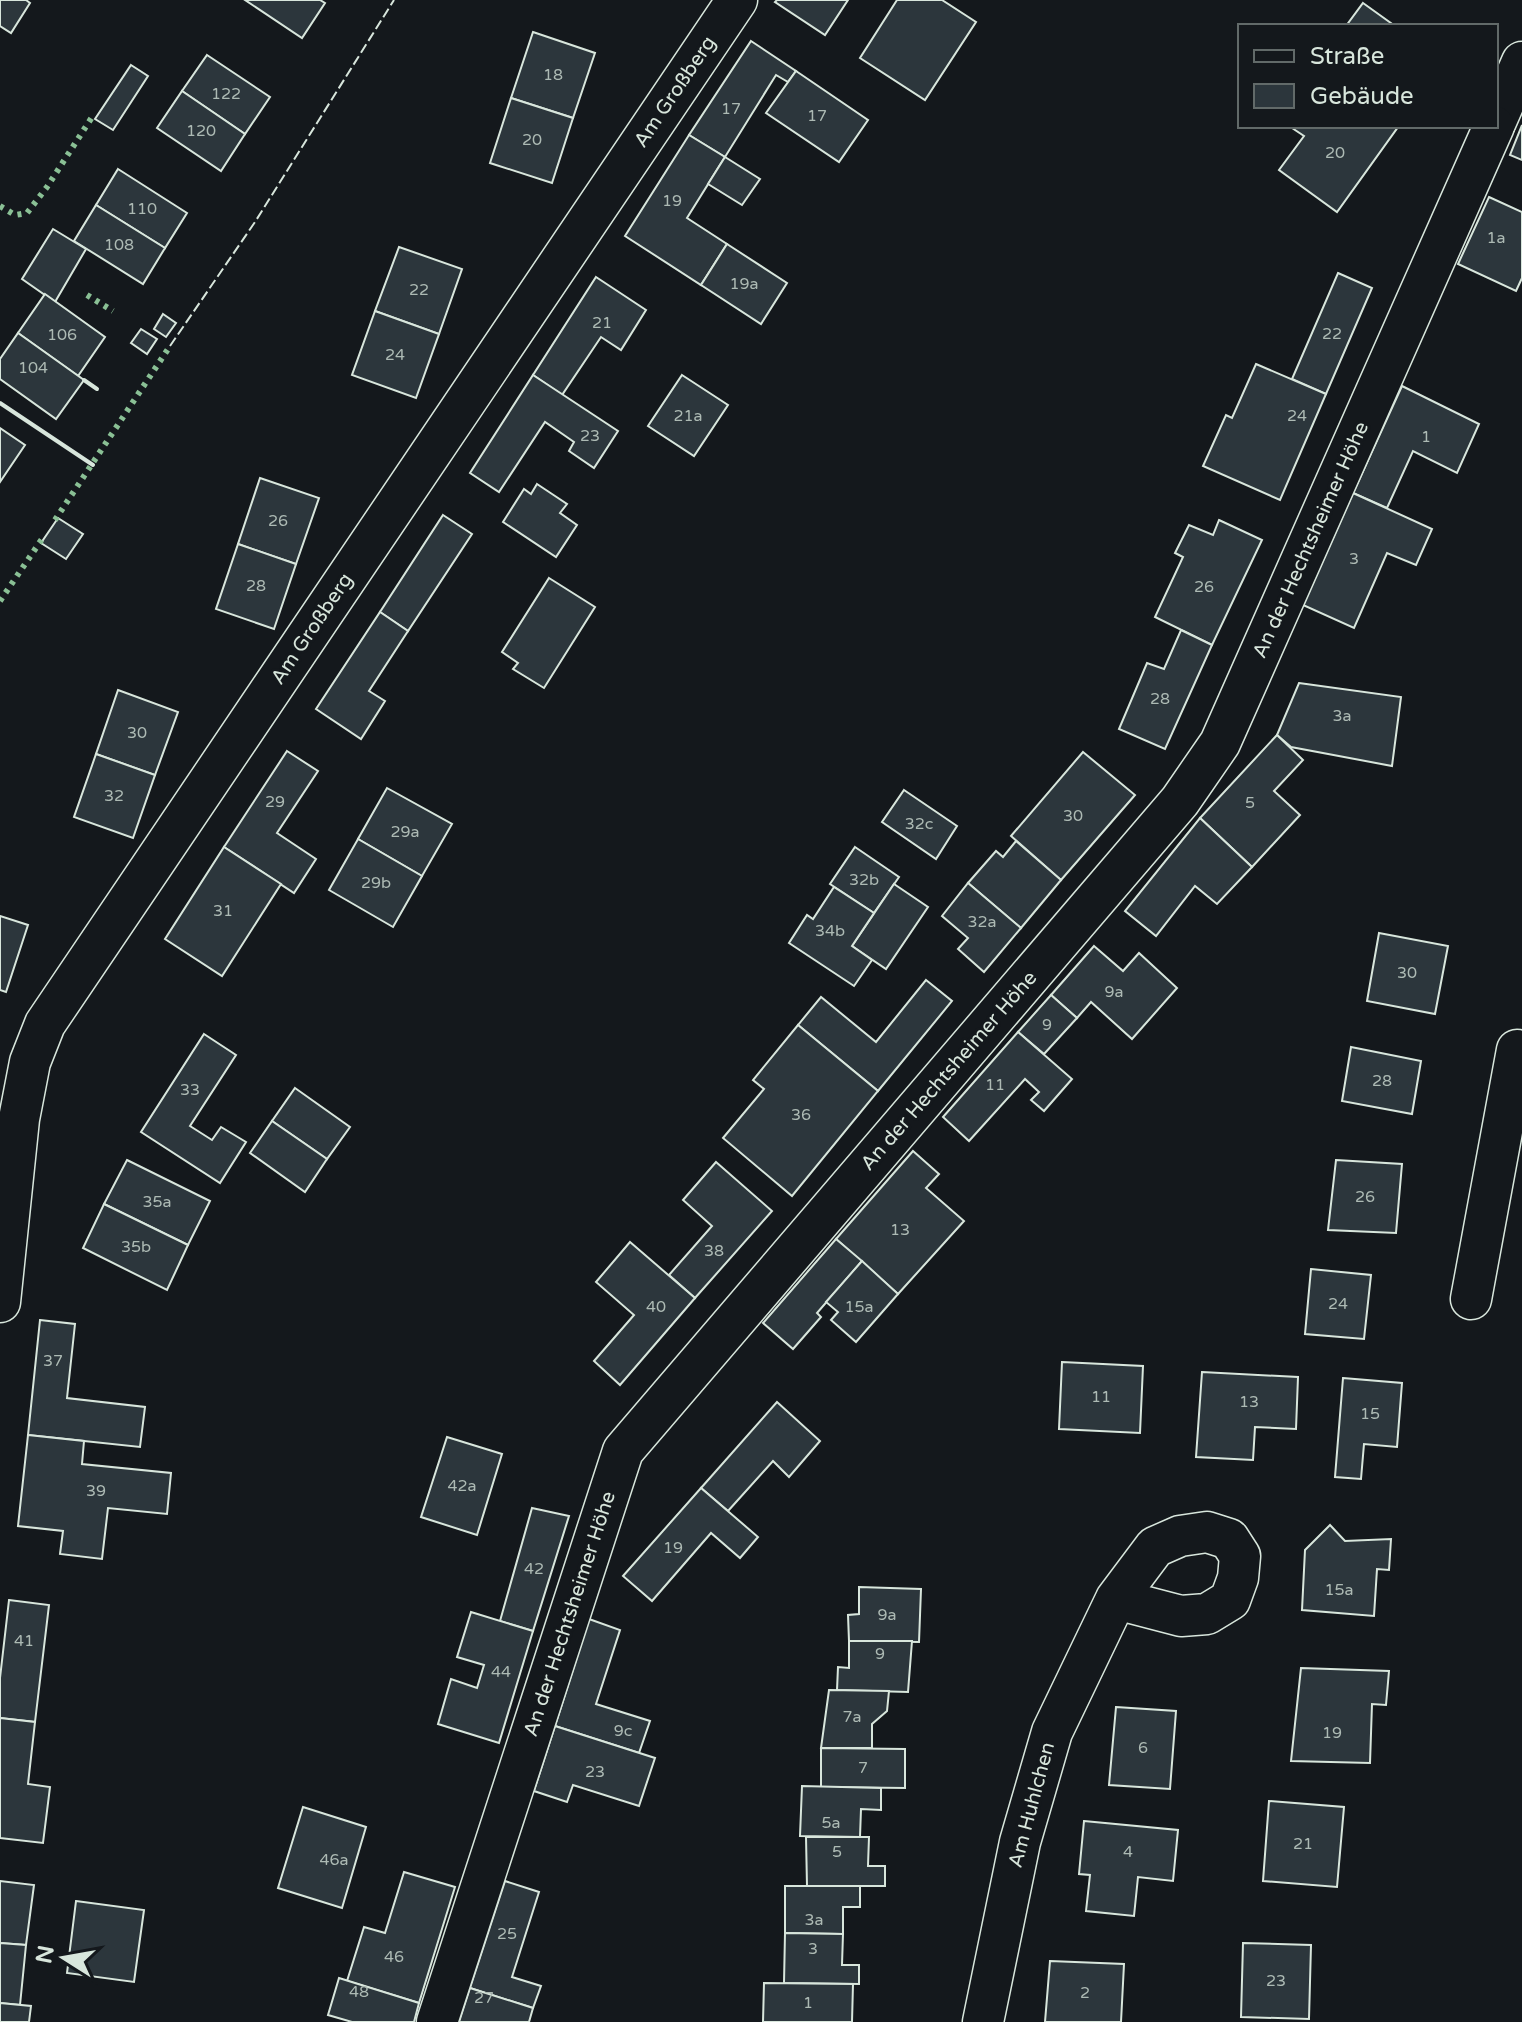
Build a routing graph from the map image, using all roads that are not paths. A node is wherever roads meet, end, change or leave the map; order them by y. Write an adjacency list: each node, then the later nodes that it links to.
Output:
1 (737, 0): 7 (street, Am Großberg)
2 (1522, 62): 3 (street, An der Hechtsheimer Höhe)
3 (1498, 117)
4 (1493, 128): 9 (street, An der Hechtsheimer Höhe)
5 (1520, 1040): 6 (street)
6 (1471, 1299)
7 (0, 1302)
8 (1116, 1599): 10 (street, Am Huhlchen)
9 (437, 2022)
10 (983, 2022)

